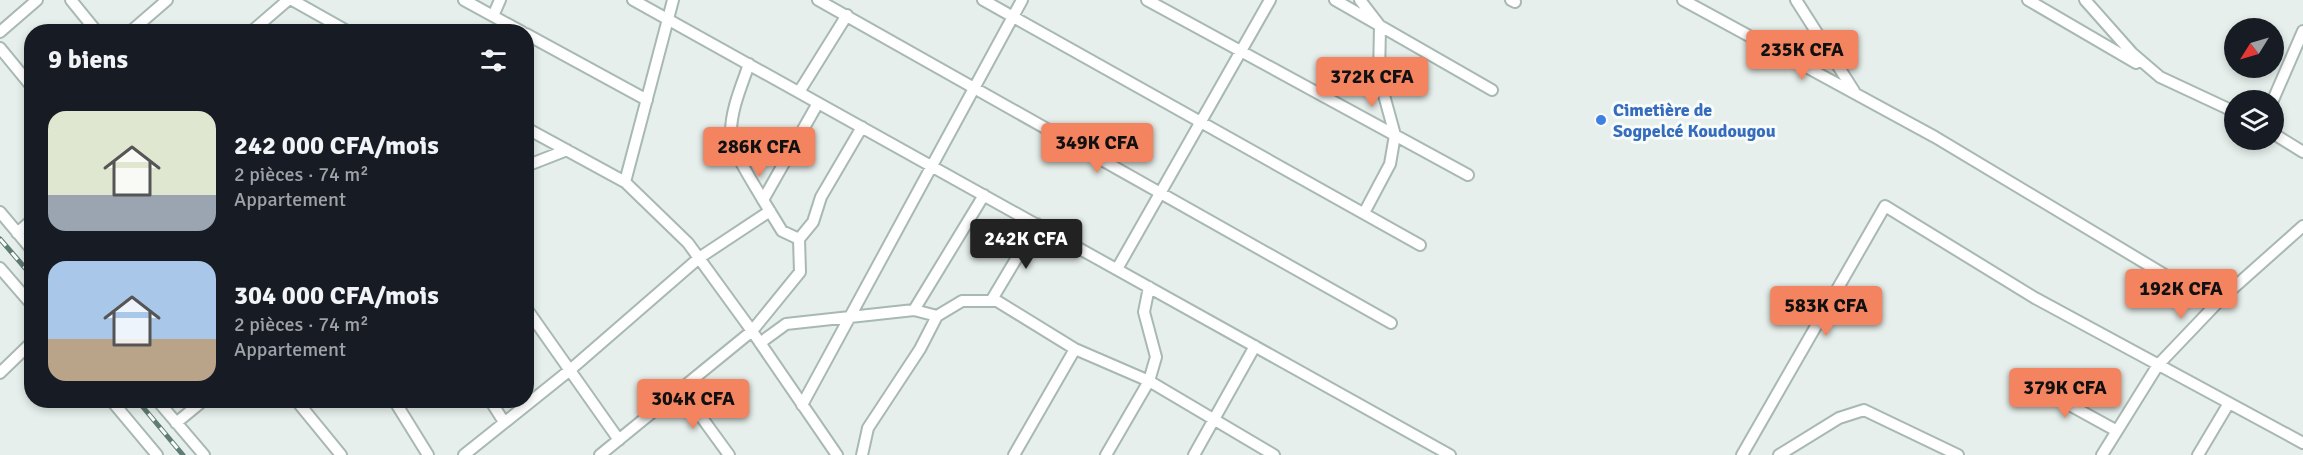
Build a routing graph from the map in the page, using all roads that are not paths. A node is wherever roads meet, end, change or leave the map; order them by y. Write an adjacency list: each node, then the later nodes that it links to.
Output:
1 (37, 0): 31 (street)
2 (71, 0): 24 (street)
3 (167, 0): 25 (street)
4 (290, 0): 26 (street); 27 (street)
5 (464, 0): 21 (street)
6 (501, 0): 21 (street)
7 (633, 0): 23 (street)
8 (673, 0): 23 (street)
9 (818, 0): 20 (street)
10 (983, 0): 22 (street)
11 (1022, 0): 22 (street)
12 (1147, 0): 34 (street)
13 (1270, 0): 34 (street)
14 (1335, 0): 29 (street)
15 (1360, 0): 29 (street)
16 (1683, 0): 42 (street)
17 (1796, 0): 42 (street)
18 (2028, 0): 37 (street)
19 (2085, 0): 37 (street)
20 (847, 15): 38 (street); 41 (street)
21 (493, 16): 28 (street)
22 (1013, 17): 38 (street); 46 (street)
23 (669, 19): 35 (street); 43 (street)
24 (90, 24)
25 (139, 24)
26 (261, 24)
27 (334, 24)
28 (506, 24)
29 (1380, 26): 39 (street); 49 (street)
30 (2303, 31): 40 (street)
31 (0, 32)
32 (534, 38): 43 (street)
33 (0, 48): 36 (street)
34 (1241, 51): 46 (street); 49 (street)
35 (749, 64): 41 (street); 59 (street)
36 (24, 77)
37 (2160, 77): 45 (street)
38 (974, 89): 54 (street); 57 (street)
39 (1492, 90)
40 (2277, 90)
41 (799, 92): 44 (street)
42 (1856, 94): 76 (street)
43 (647, 100): 56 (street)
44 (818, 103): 47 (street); 59 (street)
45 (2224, 107)
46 (1201, 122): 57 (street); 62 (street)
47 (862, 127): 54 (street); 67 (street)
48 (534, 132): 51 (street)
49 (1395, 135): 55 (street); 62 (street)
50 (2284, 140): 52 (street)
51 (567, 150): 53 (street); 56 (street)
52 (2303, 152)
53 (534, 163)
54 (933, 166): 58 (street); 79 (street)
55 (1468, 175)
56 (625, 182): 70 (street)
57 (1160, 193): 72 (street); 81 (street)
58 (984, 195): 63 (street); 77 (street)
59 (763, 200): 60 (street)
60 (770, 211): 67 (street); 70 (street)
61 (0, 212): 66 (street)
62 (1364, 213): 69 (street)
63 (1037, 224): 72 (street); 75 (street)
64 (2303, 226): 76 (street)
65 (24, 227): 66 (street)
66 (17, 233): 68 (street)
67 (799, 239): 82 (street)
68 (24, 241)
69 (1420, 245)
70 (699, 258): 82 (street); 88 (street)
71 (0, 268): 74 (street)
72 (1117, 269): 73 (street)
73 (1149, 287): 84 (street); 90 (street)
74 (24, 296)
75 (991, 301): 78 (street); 85 (street)
76 (2215, 305): 87 (street)
77 (914, 310): 78 (street); 79 (street)
78 (937, 316): 117 (street)
79 (850, 317): 83 (street); 95 (street)
80 (534, 319): 88 (street)
81 (1391, 323)
82 (752, 332): 83 (street); 92 (street)
83 (760, 343): 95 (street)
84 (1255, 346): 103 (street); 122 (street)
85 (1075, 348): 90 (street); 118 (street)
86 (24, 350): 89 (street)
87 (2158, 365): 94 (street); 106 (street); 123 (street)
88 (570, 370): 93 (street); 107 (street)
89 (0, 373)
90 (1149, 381): 103 (street); 119 (street)
91 (2026, 381): 106 (street)
92 (681, 389): 107 (street); 115 (street)
93 (534, 398)
94 (2229, 403): 108 (street); 127 (street)
95 (802, 405): 116 (street)
96 (118, 408): 109 (street)
97 (164, 408): 105 (street)
98 (194, 408): 105 (street)
99 (302, 408): 111 (street)
100 (399, 408): 112 (street)
101 (495, 408): 104 (street)
102 (522, 408): 104 (street)
103 (1213, 420): 120 (street); 121 (street)
104 (504, 422): 113 (street)
105 (176, 423): 110 (street)
106 (2117, 431): 126 (street)
107 (619, 440): 114 (street)
108 (2303, 443)
109 (157, 455)
110 (204, 455)
111 (340, 455)
112 (428, 455)
113 (464, 455)
114 (600, 455)
115 (729, 455)
116 (837, 455)
117 (862, 455)
118 (1014, 455)
119 (1106, 455)
120 (1194, 455)
121 (1274, 455)
122 (1450, 455)
123 (1742, 455)
124 (1779, 455): 125 (street)
125 (1958, 455)
126 (2102, 455)
127 (2198, 455)

